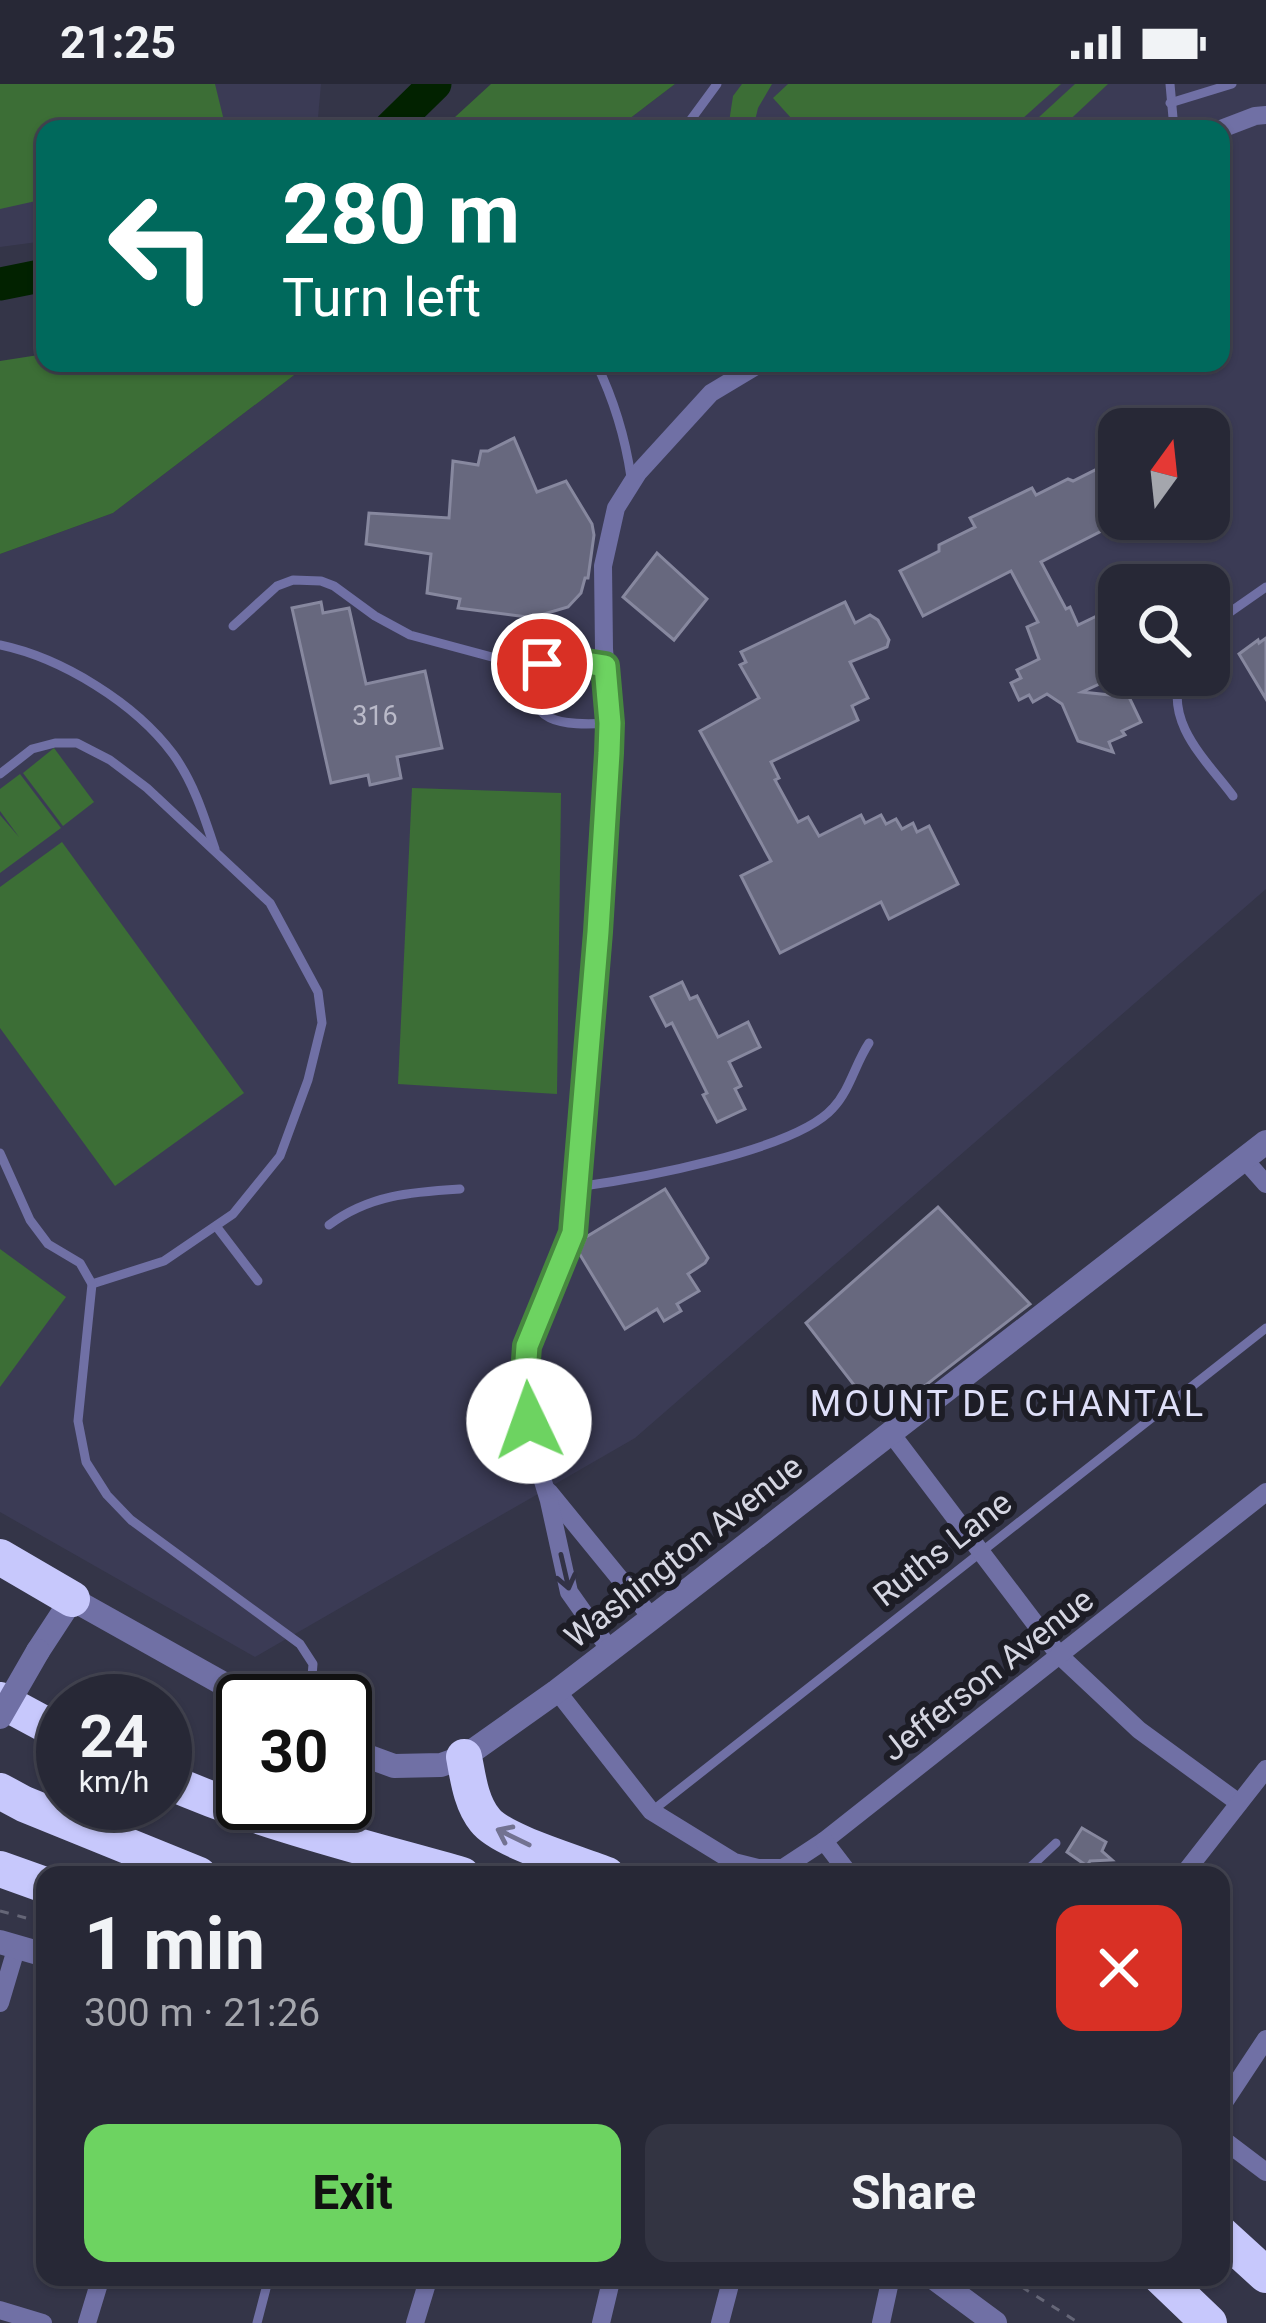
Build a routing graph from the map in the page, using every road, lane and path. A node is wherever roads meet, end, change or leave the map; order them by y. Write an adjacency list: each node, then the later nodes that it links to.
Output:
1 (717, 84): 6 (lane)
2 (1169, 84): 4 (lane)
3 (1232, 84): 4 (lane)
4 (1170, 104): 7 (lane)
5 (1266, 115): 8 (street)
6 (691, 120)
7 (1173, 120)
8 (1230, 126)
9 (600, 372): 11 (lane)
10 (746, 372): 11 (street)
11 (632, 482): 16 (street)
12 (1266, 587): 13 (lane)
13 (1230, 612)
14 (233, 626): 17 (lane)
15 (0, 645): 22 (lane)
16 (605, 666): 17 (lane); 19 (street)
17 (540, 670): 19 (lane)
18 (1179, 696): 21 (lane)
19 (610, 723): 28 (street)
20 (0, 774): 22 (lane)
21 (1233, 796)
22 (216, 851): 31 (lane)
23 (869, 1043): 28 (lane)
24 (1266, 1142): 26 (street, Washington Avenue)
25 (0, 1153): 33 (lane)
26 (1243, 1158): 27 (street); 35 (street, Washington Avenue)
27 (1266, 1184)
28 (577, 1187): 36 (street)
29 (460, 1189): 30 (lane)
30 (329, 1225)
31 (216, 1226): 32 (lane); 33 (lane)
32 (258, 1281)
33 (92, 1284): 44 (lane)
34 (1266, 1328): 38 (lane, Ruths Lane)
35 (890, 1432): 38 (street); 41 (street, Washington Avenue)
36 (542, 1484): 41 (street); 42 (street, one-way to 42)
37 (1266, 1492): 43 (street, Jefferson Avenue)
38 (981, 1552): 43 (street); 56 (lane, Ruths Lane)
39 (0, 1557): 40 (highway)
40 (72, 1599): 45 (street); 48 (street, bridge)
41 (652, 1618): 42 (street, Washington Avenue)
42 (610, 1650): 46 (street, Washington Avenue)
43 (1059, 1655): 55 (street); 57 (street, Jefferson Avenue)
44 (312, 1674)
45 (216, 1680)
46 (557, 1691): 50 (street, Washington Avenue); 56 (street)
47 (0, 1700): 49 (highway)
48 (0, 1717)
49 (36, 1719)
50 (464, 1757): 51 (street, Washington Avenue); 61 (highway, one-way to 50)
51 (372, 1758)
52 (1266, 1769): 55 (street)
53 (0, 1791): 59 (highway)
54 (192, 1792): 60 (highway)
55 (1239, 1803): 66 (street)
56 (652, 1811): 62 (street, Jefferson Avenue)
57 (824, 1841): 63 (street, Jefferson Avenue); 64 (street)
58 (1056, 1843): 65 (lane)
59 (177, 1866)
60 (431, 1866)
61 (582, 1866)
62 (750, 1866)
63 (786, 1866)
64 (843, 1866)
65 (1032, 1866)
66 (1190, 1866)
67 (0, 1869): 68 (highway)
68 (36, 1882)
69 (0, 1911): 70 (path)
70 (36, 1921)
71 (9, 1944): 72 (street)
72 (0, 2003)
73 (1266, 2039): 74 (street)
74 (1230, 2093)
75 (1230, 2145): 76 (street)
76 (1266, 2172)
77 (1230, 2242): 78 (highway)
78 (1266, 2275)
79 (97, 2286): 90 (street)
80 (267, 2286): 91 (lane)
81 (426, 2286): 92 (street)
82 (610, 2286): 93 (street)
83 (730, 2286): 94 (street)
84 (889, 2286): 95 (street)
85 (945, 2286): 96 (street)
86 (1020, 2286): 97 (path)
87 (1170, 2286): 98 (highway)
88 (0, 2310): 89 (street)
89 (38, 2322)
90 (87, 2323)
91 (257, 2323)
92 (415, 2323)
93 (601, 2323)
94 (720, 2323)
95 (881, 2323)
96 (995, 2323)
97 (1079, 2323)
98 (1209, 2323)

